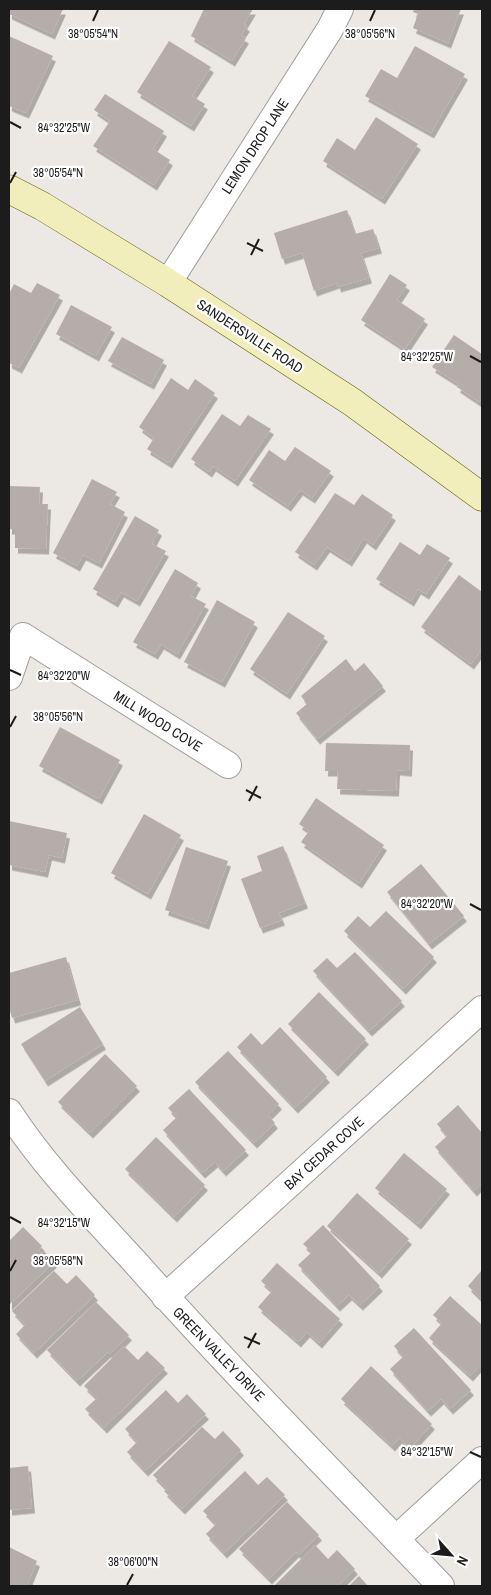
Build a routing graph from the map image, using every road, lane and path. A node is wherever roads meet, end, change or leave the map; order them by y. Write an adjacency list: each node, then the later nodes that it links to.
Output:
1 (340, 9): 3 (street, LEMON DROP LANE)
2 (9, 189): 3 (street, SANDERSVILLE ROAD)
3 (168, 283): 4 (street, SANDERSVILLE ROAD)
4 (482, 497)
5 (9, 677): 6 (street, MILL WOOD COVE)
6 (228, 765)
7 (482, 1009): 9 (street, BAY CEDAR COVE)
8 (9, 1112): 9 (street, GREEN VALLEY DRIVE)
9 (165, 1297): 11 (street, GREEN VALLEY DRIVE)
10 (482, 1460): 11 (street)
11 (396, 1539): 12 (street, GREEN VALLEY DRIVE)
12 (441, 1586)

